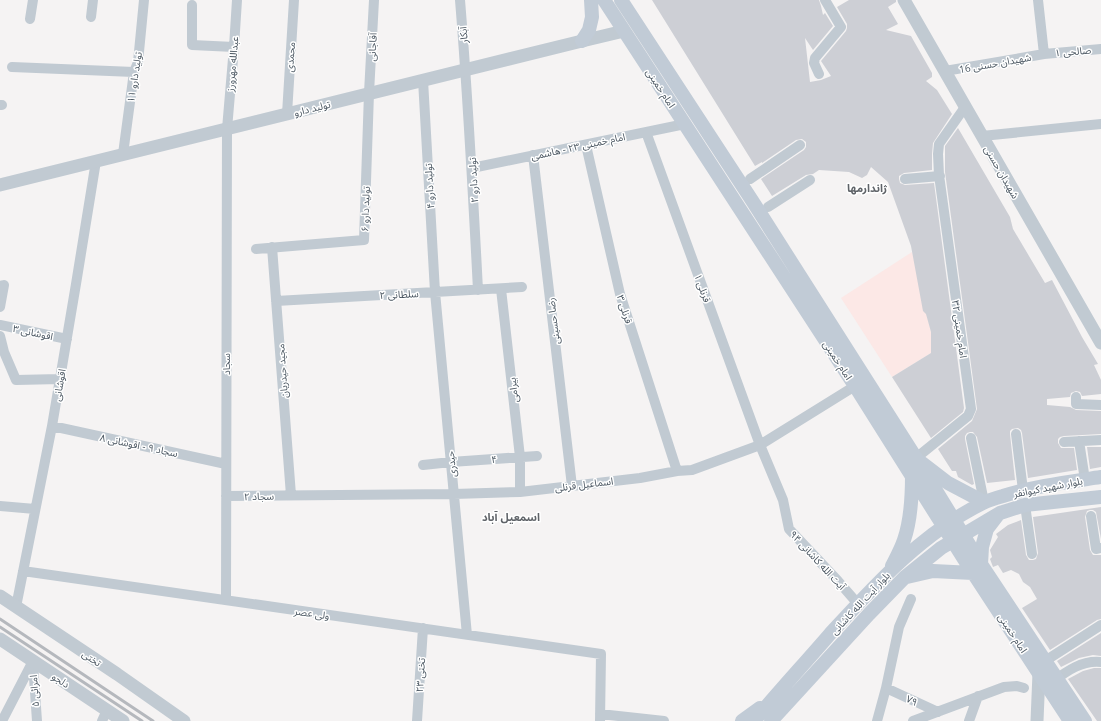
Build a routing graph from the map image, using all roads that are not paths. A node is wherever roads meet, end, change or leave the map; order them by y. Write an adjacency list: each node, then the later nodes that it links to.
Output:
1 (33, 0): 16 (street)
2 (93, 0): 15 (street)
3 (144, 0): 25 (street, تولید دارو ۱۱)
4 (237, 0): 19 (street, عبدالله مهرورز)
5 (294, 0): 30 (street, محمدی)
6 (374, 0): 28 (street, آقاجانی)
7 (460, 0): 23 (street, آبکار)
8 (592, 0): 18 (main road)
9 (604, 0): 17 (main road, امام خمینی)
10 (621, 0): 75 (main road, امام خمینی)
11 (825, 0): 26 (street)
12 (904, 0): 24 (street, شهیدان حسنی)
13 (1038, 0): 21 (street)
14 (192, 5): 19 (street)
15 (91, 17)
16 (30, 19)
17 (624, 31): 18 (street, تولید دارو); 31 (main road, امام خمینی)
18 (582, 41): 23 (street, تولید دارو)
19 (234, 47): 33 (street, عبدالله مهرورز)
20 (1101, 49): 21 (street, صالحی ۱)
21 (1044, 54): 24 (street, شهیدان حسنی 16)
22 (12, 67): 25 (street)
23 (466, 70): 27 (street, تولید دارو); 41 (street, تولید دارو ۲)
24 (945, 71): 29 (street, شهیدان حسنی)
25 (134, 72): 38 (street, تولید دارو ۱۱)
26 (819, 74)
27 (423, 80): 28 (street, تولید دارو); 54 (street, تولید دارو ۴)
28 (369, 93): 30 (street, تولید دارو); 48 (street, تولید دارو ۶)
29 (965, 107): 35 (street, شهیدان حسنی); 42 (street)
30 (287, 114): 33 (street, تولید دارو)
31 (685, 124): 34 (street, امام خمینی ۲۳ - هاشمی); 63 (main road, امام خمینی)
32 (1101, 124): 35 (street)
33 (227, 129): 38 (street, تولید دارو); 77 (street, سجاد)
34 (646, 132): 36 (street, امام خمینی ۲۳ - هاشمی); 72 (street, قرنلی ۱)
35 (982, 136): 60 (street, شهیدان حسنی)
36 (586, 145): 39 (street, امام خمینی ۲۳ - هاشمی); 79 (street, قرنلی ۳)
37 (800, 145): 43 (street)
38 (123, 154): 40 (street, تولید دارو)
39 (533, 155): 41 (street, امام خمینی ۲۳ - هاشمی); 83 (street, رضا حسینی)
40 (96, 161): 46 (street, تولید دارو); 59 (street, اقوشانی)
41 (472, 168): 53 (street, تولید دارو ۲)
42 (940, 175): 44 (street); 75 (street, امام خمینی ۳۲)
43 (750, 179)
44 (905, 179)
45 (810, 180): 47 (street)
46 (0, 185)
47 (768, 207)
48 (272, 248): 49 (street, تولید دارو ۶); 55 (street, مجید حیدریان)
49 (256, 249)
50 (2, 286): 56 (street)
51 (522, 288): 52 (street, ۲ سلطانی)
52 (501, 289): 53 (street, ۲ سلطانی); 74 (street, بیرامی)
53 (478, 290): 54 (street, ۲ سلطانی)
54 (435, 292): 55 (street, ۲ سلطانی); 76 (street, حیدری)
55 (276, 301): 87 (street, مجید حیدریان)
56 (0, 307)
57 (0, 325): 59 (street, اقوشانی ۳)
58 (0, 336): 61 (street)
59 (67, 339): 62 (street, اقوشانی)
60 (1101, 343)
61 (2, 352): 62 (street)
62 (60, 379): 66 (street, اقوشانی)
63 (855, 386): 72 (street, اسماعیل قرنلی); 80 (main road, امام خمینی)
64 (1076, 397): 65 (street)
65 (1101, 405)
66 (52, 426): 77 (street, سجاد ۹ - اقوشانی ۸); 93 (street, اقوشانی)
67 (1016, 434): 84 (street)
68 (971, 438): 90 (street)
69 (1101, 440): 71 (street)
70 (1064, 442): 71 (street)
71 (1079, 442): 82 (street)
72 (760, 445): 79 (street, اسماعیل قرنلی); 107 (street, آیت الله کاشانی ۹۴)
73 (537, 456): 74 (street, ۴)
74 (520, 457): 76 (street, ۴); 85 (street, بیرامی)
75 (916, 458): 90 (main road); 96 (main road, امام خمینی)
76 (451, 462): 78 (street, ۴); 86 (street, حیدری)
77 (226, 464): 88 (street, سجاد)
78 (423, 466)
79 (677, 471): 83 (street, اسماعیل قرنلی)
80 (912, 476): 96 (main road, امام خمینی); 101 (main road)
81 (1101, 477): 82 (main road, بلوار شهید کیوانفر)
82 (1085, 480): 84 (main road, بلوار شهید کیوانفر)
83 (572, 486): 85 (street, اسماعیل قرنلی)
84 (1023, 490): 90 (main road, بلوار شهید کیوانفر)
85 (520, 492): 86 (street, اسماعیل قرنلی)
86 (454, 494): 87 (street, اسماعیل قرنلی); 111 (street, حیدری)
87 (291, 495): 88 (street, سجاد ۲)
88 (226, 496): 106 (street, سجاد)
89 (1101, 497): 91 (main road, بلوار شهید کیوانفر)
90 (984, 502): 96 (main road, بلوار شهید کیوانفر)
91 (1025, 505): 94 (main road, بلوار شهید کیوانفر); 99 (street)
92 (0, 506): 93 (street)
93 (35, 509): 102 (street, اقوشانی)
94 (1000, 513): 97 (main road, بلوار شهید کیوانفر); 100 (main road)
95 (1091, 516): 98 (street)
96 (949, 523): 97 (main road, امام خمینی); 101 (main road, بلوار آیت الله کاشانی)
97 (958, 538): 100 (main road, امام خمینی); 103 (main road, بلوار آیت الله کاشانی)
98 (1101, 548)
99 (1032, 554)
100 (977, 568): 103 (main road); 115 (main road, امام خمینی)
101 (890, 570): 107 (main road, بلوار آیت الله کاشانی)
102 (23, 571): 106 (street, ولی عصر); 108 (street, اقوشانی)
103 (905, 577): 121 (main road, بلوار آیت الله کاشانی)
104 (0, 596): 108 (street, تختی)
105 (911, 599): 117 (street)
106 (226, 600): 110 (street, ولی عصر)
107 (858, 604): 119 (main road, بلوار آیت الله کاشانی)
108 (16, 608): 128 (street, تختی)
109 (1101, 625): 115 (street)
110 (423, 628): 111 (street, ولی عصر); 129 (street, تختی ۲۳)
111 (467, 635): 124 (street, ولی عصر)
112 (0, 639): 113 (street, دلجو)
113 (33, 661): 123 (street, دلجو); 125 (street); 126 (street, امرائی ۵)
114 (1101, 662): 116 (street)
115 (1042, 667): 116 (main road, امام خمینی); 138 (street)
116 (1052, 682): 139 (main road, امام خمینی); 140 (main road, امام خمینی)
117 (886, 688): 122 (street, ۷۹); 135 (street)
118 (1024, 688): 120 (street)
119 (776, 695): 131 (main road, بلوار آیت الله کاشانی); 132 (main road, بلوار آیت الله کاشانی)
120 (978, 696): 122 (street); 137 (street)
121 (787, 704): 133 (main road, بلوار آیت الله کاشانی); 134 (main road, بلوار آیت الله کاشانی)
122 (938, 712): 136 (street)
123 (104, 716): 127 (street, دلجو)
124 (600, 717): 130 (street)
125 (2, 721)
126 (37, 721)
127 (123, 721)
128 (184, 721)
129 (417, 721)
130 (664, 721)
131 (742, 721)
132 (754, 721)
133 (771, 721)
134 (778, 721)
135 (877, 721)
136 (912, 721)
137 (969, 721)
138 (1037, 721)
139 (1070, 721)
140 (1085, 721)

